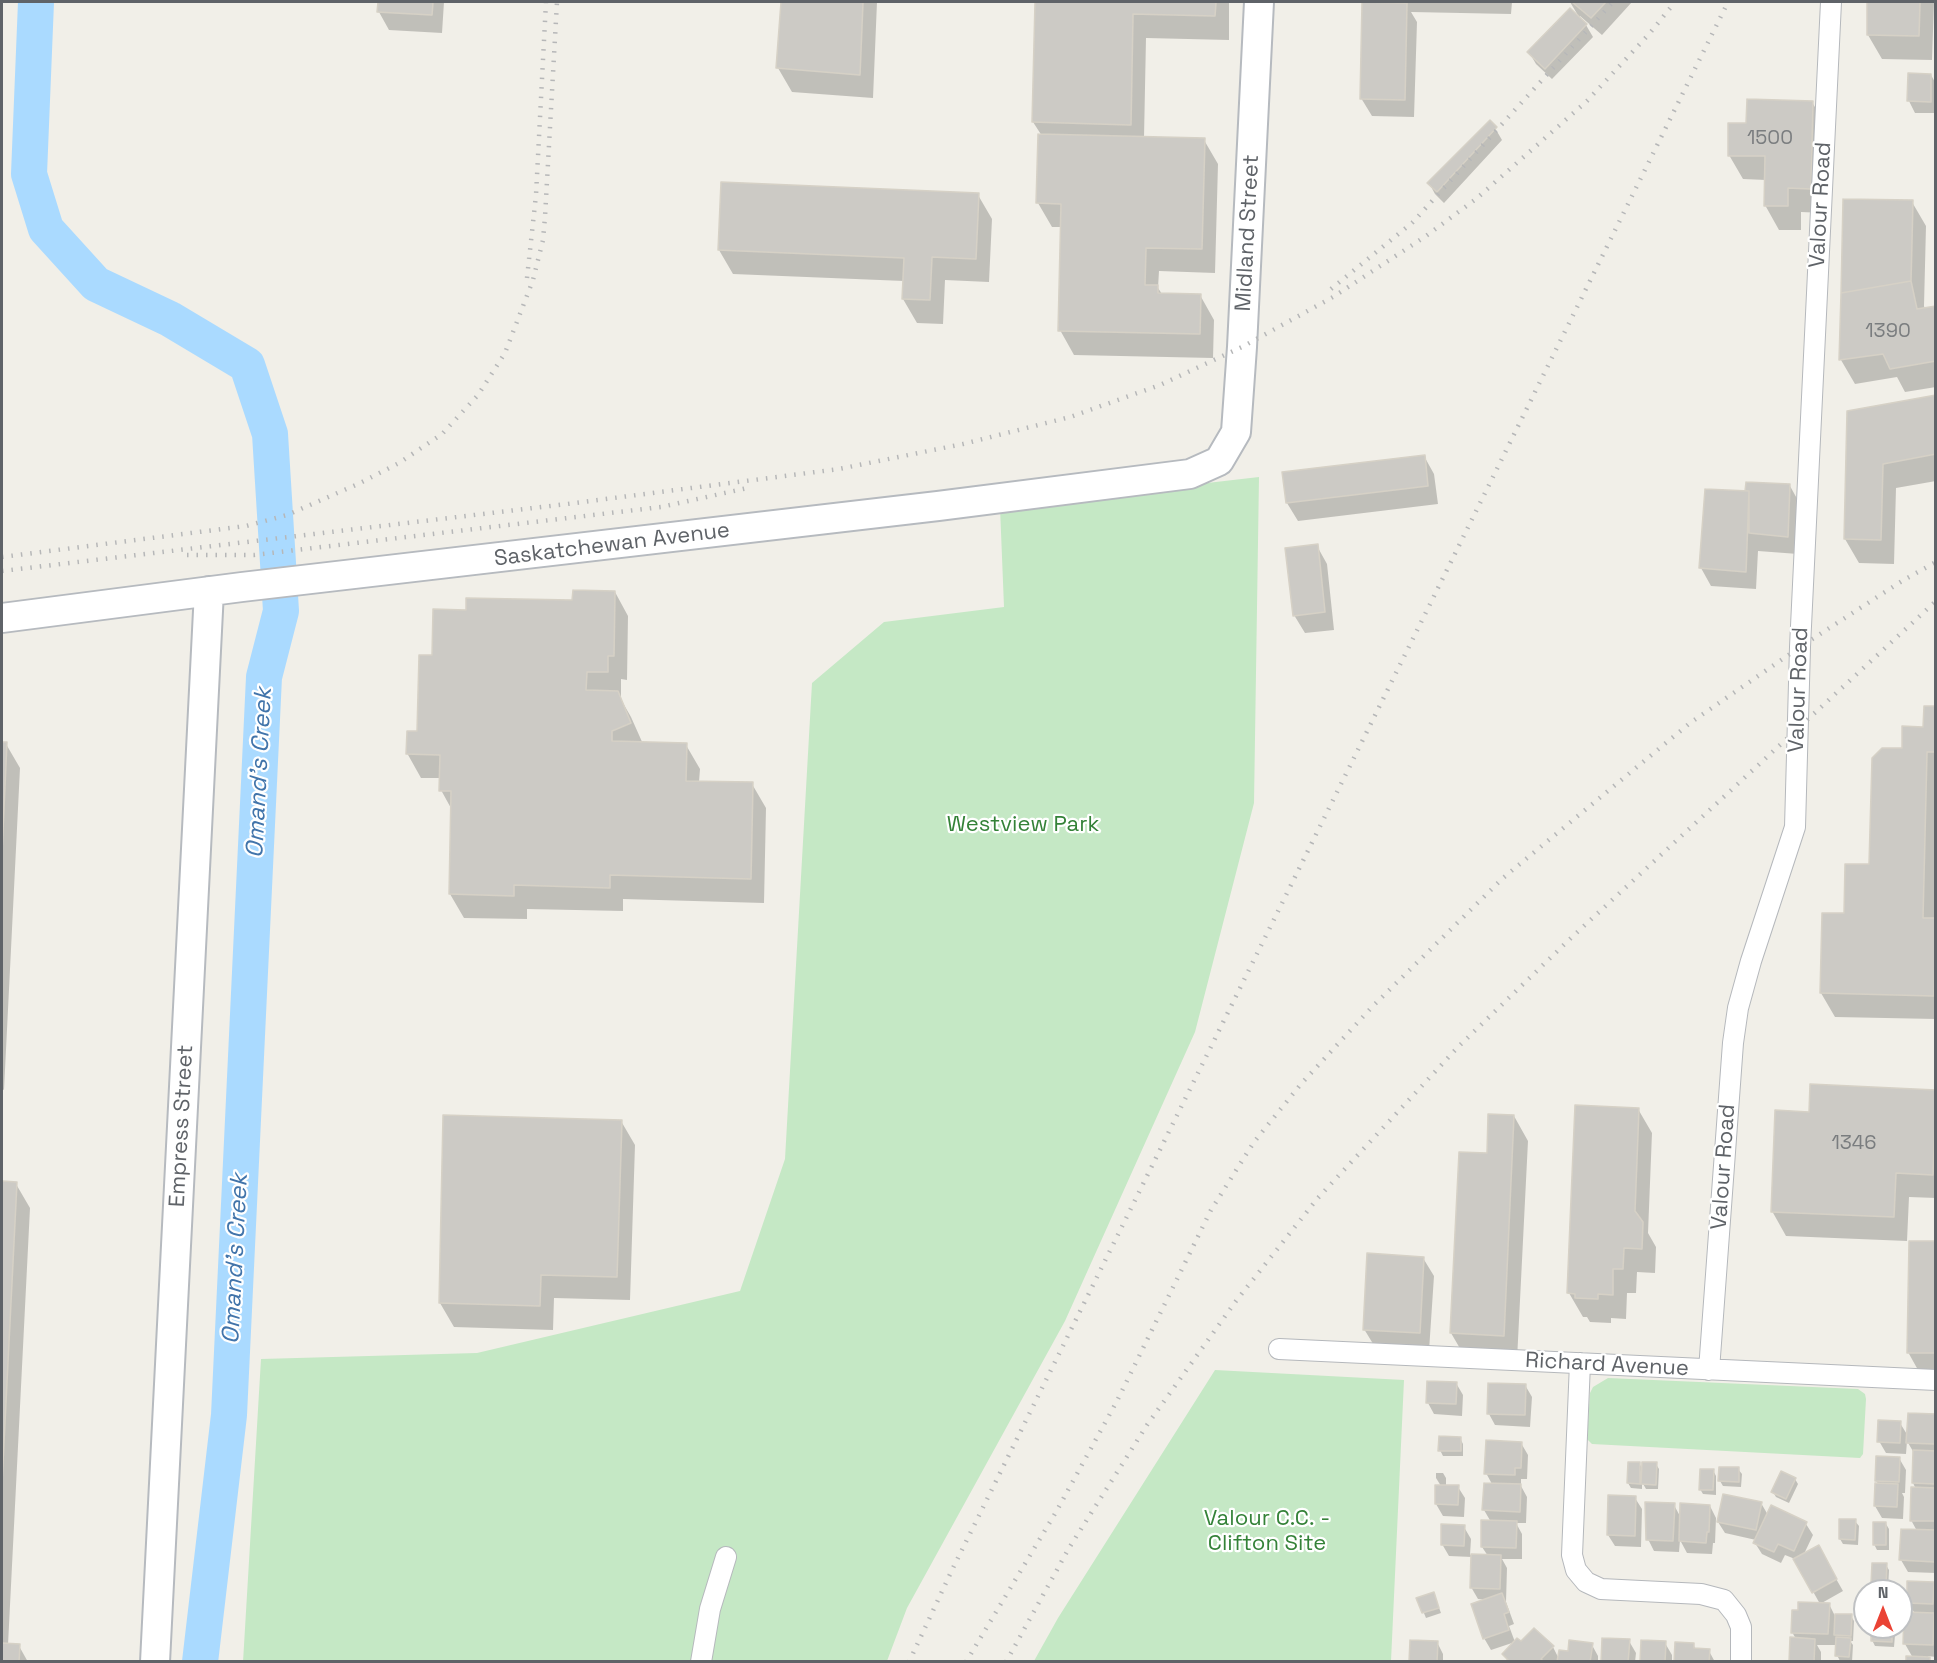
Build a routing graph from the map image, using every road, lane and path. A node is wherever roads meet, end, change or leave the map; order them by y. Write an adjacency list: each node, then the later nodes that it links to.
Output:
1 (1259, 2): 3 (street, Midland Street)
2 (1831, 2): 8 (street, Valour Road)
3 (1219, 461): 4 (street, Saskatchewan Avenue)
4 (209, 591): 5 (street, Saskatchewan Avenue); 11 (street, Empress Street)
5 (2, 618)
6 (1279, 1349): 7 (street, Richard Avenue)
7 (1580, 1363): 8 (street, Richard Avenue); 13 (street)
8 (1709, 1370): 9 (street, Richard Avenue)
9 (1935, 1380)
10 (726, 1557): 12 (street)
11 (155, 1662)
12 (701, 1662)
13 (1741, 1662)

